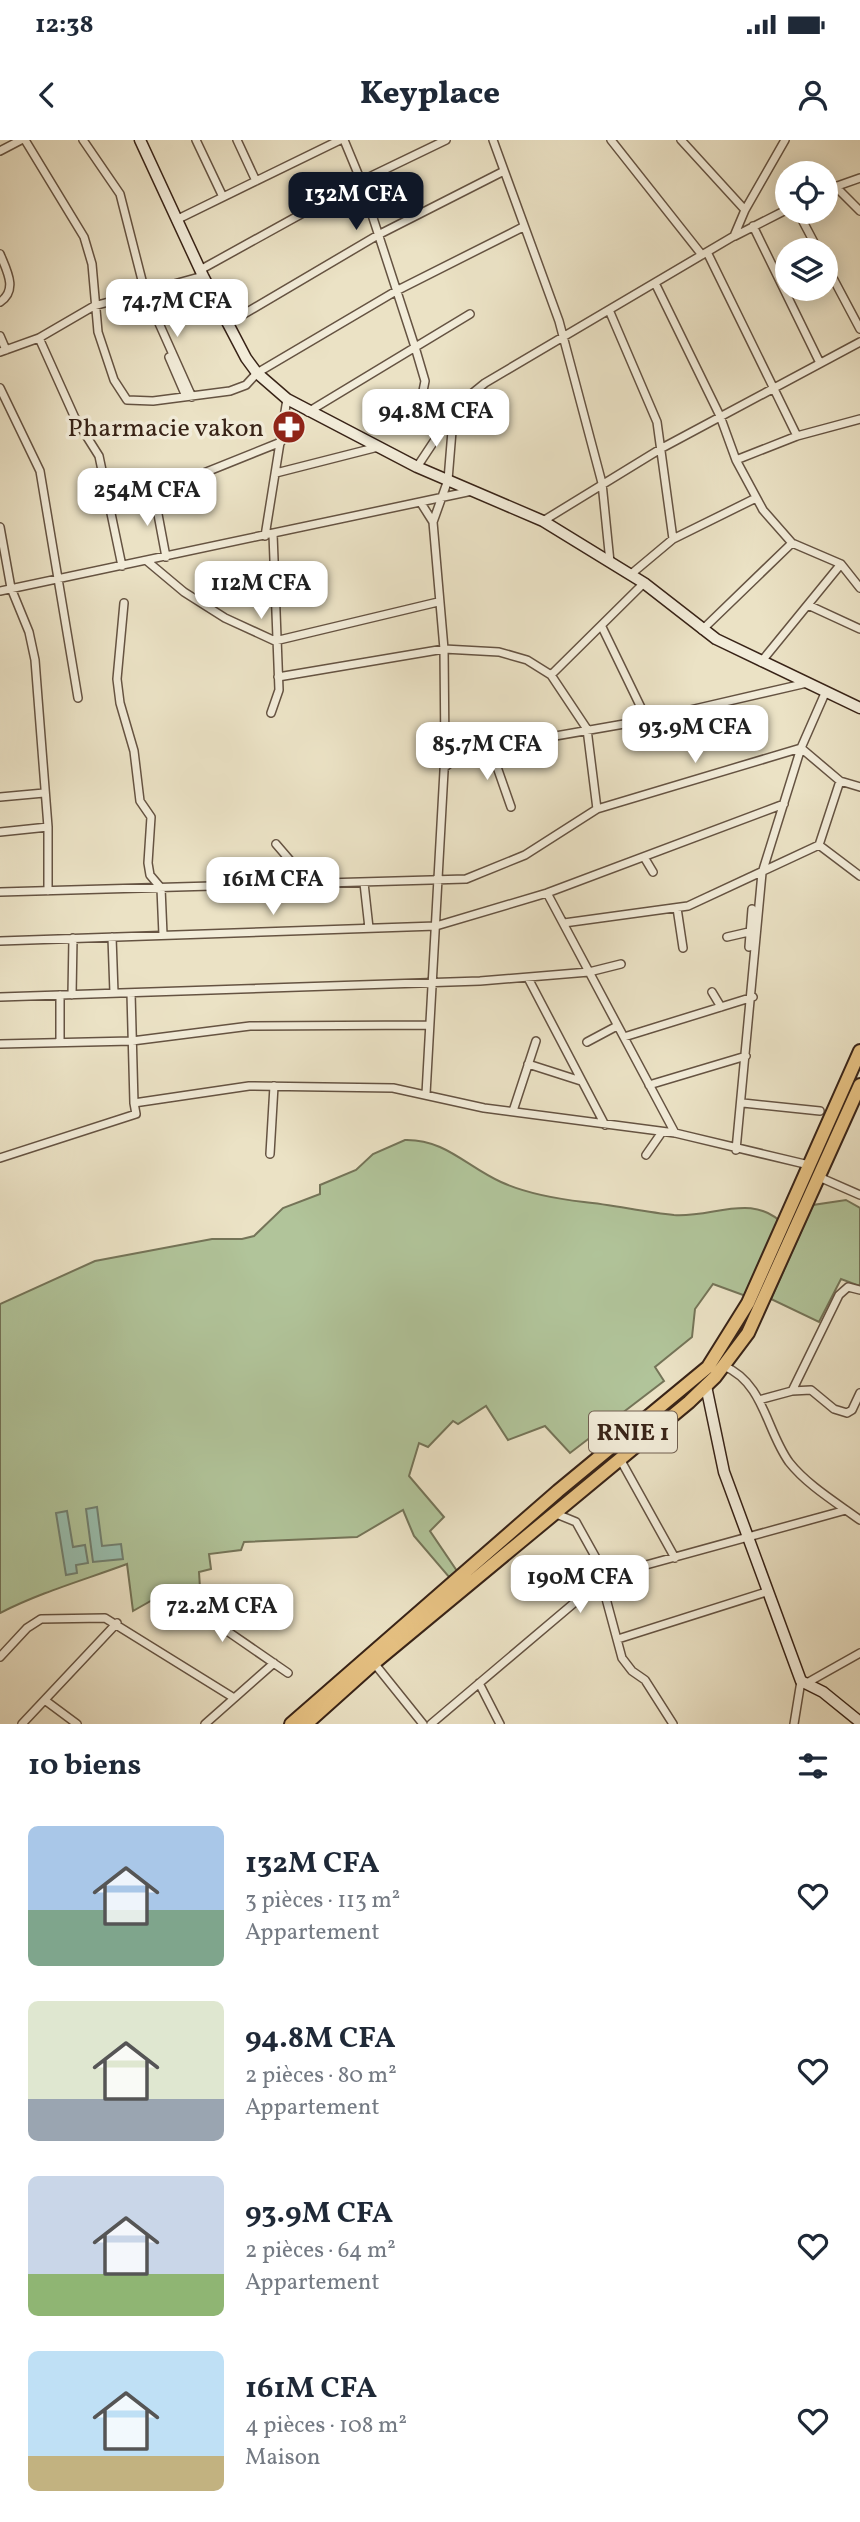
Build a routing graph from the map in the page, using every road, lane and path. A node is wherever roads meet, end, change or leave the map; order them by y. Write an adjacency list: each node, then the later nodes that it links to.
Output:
1 (23, 140): 12 (street); 36 (street)
2 (83, 140): 34 (street)
3 (140, 140): 23 (main road)
4 (196, 140): 19 (street)
5 (237, 140): 15 (street)
6 (342, 140): 15 (street); 16 (street)
7 (446, 140): 16 (street)
8 (493, 140): 13 (street)
9 (611, 140): 29 (street)
10 (681, 140): 20 (street)
11 (782, 142): 20 (street)
12 (0, 151)
13 (502, 172): 25 (street); 26 (street)
14 (860, 178): 17 (street)
15 (256, 181): 19 (street)
16 (361, 181): 26 (street); 30 (street)
17 (838, 185)
18 (838, 189): 21 (street)
19 (223, 197): 23 (street)
20 (745, 210): 27 (street)
21 (860, 211)
22 (775, 215): 24 (street)
23 (177, 220): 30 (main road)
24 (753, 226): 27 (street); 47 (street)
25 (523, 227): 33 (street); 42 (street)
26 (378, 235): 33 (street); 39 (street)
27 (734, 236): 29 (street)
28 (0, 254): 35 (street)
29 (704, 254): 31 (street); 50 (street)
30 (202, 273): 34 (street); 39 (main road)
31 (655, 283): 37 (street); 55 (street)
32 (838, 288): 40 (street)
33 (396, 291): 45 (street); 48 (street)
34 (143, 292): 36 (street); 51 (street)
35 (0, 302)
36 (94, 306): 43 (street); 51 (street)
37 (609, 310): 42 (street); 61 (street)
38 (470, 314): 45 (street)
39 (227, 324): 48 (main road)
40 (860, 329)
41 (0, 336): 46 (street)
42 (563, 337): 53 (street); 66 (street)
43 (39, 338): 46 (street); 81 (street)
44 (860, 342): 47 (street)
45 (415, 347): 54 (street); 57 (street)
46 (3, 351)
47 (820, 363): 50 (street)
48 (257, 373): 51 (street); 52 (main road)
49 (0, 387): 83 (street)
50 (774, 387): 55 (street); 58 (street)
51 (189, 398)
52 (287, 399): 54 (main road); 59 (street)
53 (458, 405): 57 (street); 65 (street)
54 (309, 412): 60 (main road)
55 (720, 416): 61 (street); 62 (street)
56 (860, 419): 58 (street)
57 (441, 429): 63 (street)
58 (797, 436): 62 (street)
59 (281, 442): 64 (street); 77 (street)
60 (378, 447): 63 (main road); 64 (street)
61 (662, 448): 66 (street); 75 (street)
62 (736, 460): 68 (street)
63 (417, 467): 65 (main road)
64 (276, 473): 74 (street)
65 (448, 480): 67 (main road); 69 (street)
66 (602, 483): 71 (street); 79 (street)
67 (472, 491): 69 (street); 71 (main road)
68 (755, 498): 75 (street); 76 (street)
69 (444, 499): 70 (street); 72 (street)
70 (421, 503): 72 (street); 74 (street)
71 (543, 521): 79 (main road)
72 (433, 522): 88 (street)
73 (0, 527): 86 (street)
74 (269, 535): 77 (street); 94 (street)
75 (673, 539): 82 (street)
76 (792, 543): 80 (street); 93 (street)
77 (166, 557): 78 (street)
78 (147, 561): 81 (street); 94 (street)
79 (610, 562): 82 (main road)
80 (841, 564): 85 (street); 90 (street)
81 (122, 566): 83 (street)
82 (630, 575): 84 (main road)
83 (57, 580): 86 (street); 101 (street)
84 (644, 583): 91 (street); 93 (main road)
85 (860, 588)
86 (11, 589): 87 (street); 113 (street)
87 (0, 591)
88 (438, 602): 94 (street); 95 (street)
89 (124, 603): 129 (street)
90 (808, 605): 92 (street); 96 (street)
91 (602, 627): 97 (street); 104 (street)
92 (860, 629)
93 (702, 630): 96 (main road)
94 (275, 641): 98 (street)
95 (444, 649): 97 (street); 98 (street); 106 (street)
96 (761, 662): 99 (main road)
97 (551, 675): 105 (street)
98 (278, 677): 103 (street)
99 (808, 682): 100 (main road); 104 (street)
100 (826, 691): 102 (main road); 108 (street)
101 (78, 698)
102 (860, 708)
103 (271, 713)
104 (647, 720): 105 (street)
105 (587, 729): 107 (street); 117 (street)
106 (445, 739): 109 (street); 110 (street)
107 (490, 747): 109 (street); 116 (street)
108 (801, 748): 111 (street); 115 (street); 117 (street)
109 (464, 752): 110 (street)
110 (445, 767): 126 (street)
111 (840, 781): 112 (street); 121 (street)
112 (860, 787)
113 (44, 793): 114 (street); 118 (street)
114 (0, 797)
115 (784, 804): 122 (street); 124 (street)
116 (511, 807)
117 (597, 809): 126 (street)
118 (48, 827): 119 (street); 130 (street)
119 (0, 832)
120 (276, 844): 128 (street)
121 (818, 845): 124 (street); 125 (street)
122 (644, 856): 123 (street); 132 (street)
123 (653, 872)
124 (762, 873): 133 (street); 138 (street)
125 (860, 876)
126 (441, 881): 127 (street); 136 (street)
127 (364, 883): 128 (street); 137 (street)
128 (318, 884): 129 (street)
129 (161, 888): 130 (street); 139 (street)
130 (48, 891): 131 (street)
131 (0, 892)
132 (547, 894): 135 (street); 136 (street)
133 (677, 908): 135 (street); 145 (street)
134 (752, 909): 138 (street)
135 (564, 923): 147 (street)
136 (436, 926): 137 (street); 149 (street)
137 (369, 928): 139 (street)
138 (754, 931): 141 (street); 144 (street); 156 (street)
139 (163, 935): 140 (street)
140 (112, 937): 142 (street); 151 (street)
141 (727, 937)
142 (73, 938): 143 (street); 154 (street)
143 (0, 941)
144 (749, 947)
145 (683, 948)
146 (621, 964): 147 (street)
147 (589, 972): 148 (street); 159 (street)
148 (528, 978): 149 (street); 169 (street)
149 (432, 982): 152 (street); 158 (street)
150 (712, 992): 157 (street)
151 (114, 993): 152 (street); 154 (street)
152 (131, 993): 161 (street)
153 (60, 995): 154 (street); 155 (street); 163 (street)
154 (72, 995)
155 (0, 997)
156 (753, 997): 157 (street); 167 (street)
157 (721, 1007): 160 (street)
158 (429, 1026): 161 (street); 173 (street)
159 (617, 1026): 160 (street); 164 (street)
160 (624, 1037): 170 (street)
161 (132, 1041): 163 (street); 174 (street)
162 (536, 1041): 168 (street)
163 (60, 1042): 165 (street)
164 (587, 1042)
165 (0, 1044)
166 (860, 1051): 185 (highway, RNIE 1)
167 (746, 1056): 170 (street); 175 (street)
168 (528, 1063): 169 (street); 176 (street)
169 (581, 1080): 178 (street)
170 (649, 1085): 180 (street)
171 (860, 1085): 186 (highway, RNIE 1)
172 (274, 1086): 173 (street); 174 (street); 182 (street)
173 (426, 1094): 176 (street)
174 (134, 1103): 184 (street)
175 (743, 1103): 177 (street); 181 (street)
176 (513, 1111): 178 (street)
177 (820, 1111)
178 (605, 1125): 179 (street)
179 (662, 1132): 180 (street); 183 (street)
180 (675, 1133): 181 (street)
181 (736, 1150): 185 (street)
182 (270, 1154)
183 (646, 1155)
184 (0, 1158)
185 (809, 1165): 218 (highway, RNIE 1)
186 (820, 1177): 187 (street); 189 (highway, RNIE 1)
187 (860, 1195)
188 (860, 1290): 191 (street)
189 (724, 1366): 190 (highway, RNIE 1); 193 (street)
190 (706, 1386): 194 (highway, RNIE 1); 198 (main road)
191 (792, 1391): 192 (street); 193 (street)
192 (860, 1393)
193 (759, 1400): 195 (street)
194 (620, 1459): 196 (highway, RNIE 1); 199 (street)
195 (846, 1510): 197 (street); 198 (street)
196 (554, 1513): 200 (street); 208 (highway, RNIE 1)
197 (860, 1520)
198 (747, 1540): 199 (street); 201 (main road)
199 (675, 1558): 200 (street)
200 (603, 1578): 204 (street); 210 (street)
201 (766, 1592): 204 (street); 211 (main road)
202 (172, 1593): 207 (street)
203 (117, 1623): 206 (street); 212 (street); 213 (street)
204 (618, 1639): 223 (street)
205 (860, 1653): 211 (street)
206 (0, 1657)
207 (274, 1663): 209 (street); 212 (street)
208 (374, 1663): 219 (highway, RNIE 1); 220 (street)
209 (288, 1673)
210 (479, 1683): 221 (street); 222 (street)
211 (803, 1683): 214 (main road); 224 (street)
212 (234, 1698): 217 (street)
213 (46, 1701): 215 (street); 216 (street)
214 (860, 1723)
215 (22, 1724)
216 (77, 1724)
217 (205, 1724)
218 (291, 1724)
219 (306, 1724)
220 (423, 1724)
221 (431, 1724)
222 (500, 1724)
223 (673, 1724)
224 (794, 1724)

